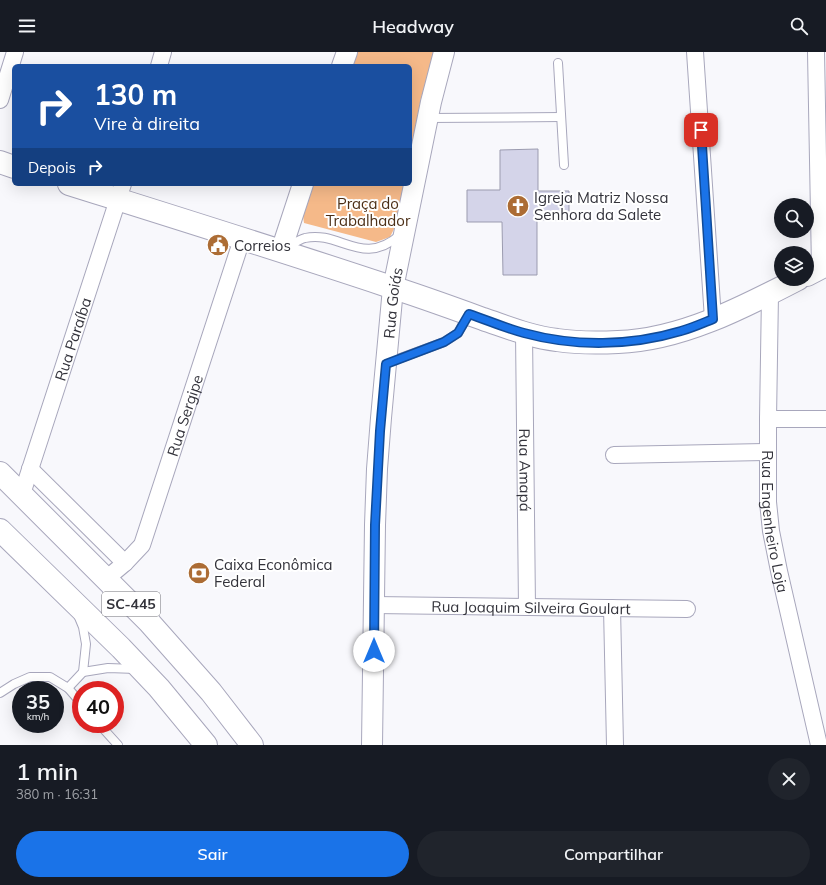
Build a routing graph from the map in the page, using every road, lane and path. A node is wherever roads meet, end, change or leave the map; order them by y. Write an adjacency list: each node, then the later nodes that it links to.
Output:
1 (15, 52): 10 (street)
2 (163, 52): 8 (street)
3 (347, 52): 9 (street)
4 (444, 52): 12 (street, Rua Goiás)
5 (695, 52): 27 (street)
6 (816, 52): 22 (street)
7 (558, 63): 11 (lane)
8 (160, 64)
9 (343, 64)
10 (0, 100)
11 (561, 117): 12 (lane); 14 (lane)
12 (428, 118): 19 (street, Rua Goiás)
13 (0, 162): 15 (main road)
14 (564, 165)
15 (12, 166)
16 (82, 186): 18 (main road)
17 (302, 186): 21 (street)
18 (120, 192): 20 (main road); 34 (street, Rua Paraíba)
19 (405, 231): 21 (lane); 24 (street, Rua Goiás)
20 (242, 239): 21 (main road); 38 (street, Rua Sergipe)
21 (281, 251): 24 (main road)
22 (818, 269)
23 (785, 286): 25 (main road)
24 (393, 288): 26 (main road); 29 (street, Rua Goiás)
25 (770, 294): 27 (main road); 30 (street, Rua Engenheiro Loja)
26 (469, 314): 28 (main road); 29 (lane)
27 (713, 319): 28 (main road)
28 (524, 333): 42 (street, Rua Amapá)
29 (386, 364): 41 (street, Rua Goiás)
30 (768, 419): 31 (street); 32 (street, Rua Engenheiro Loja)
31 (826, 419)
32 (768, 452): 33 (street); 56 (street, Rua Engenheiro Loja)
33 (614, 455)
34 (30, 469): 36 (street, Rua Paraíba); 38 (street)
35 (0, 473): 36 (main road, SC-445)
36 (22, 494): 39 (main road, SC-445)
37 (0, 530): 40 (main road, SC-445)
38 (125, 563): 39 (street, Rua Sergipe)
39 (106, 579): 54 (main road, SC-445)
40 (72, 602): 45 (main road, SC-445); 46 (lane)
41 (374, 605): 42 (street, Rua Joaquim Silveira Goulart); 51 (street, Rua Goiás)
42 (527, 607): 43 (street, Rua Joaquim Silveira Goulart)
43 (612, 608): 44 (street, Rua Joaquim Silveira Goulart); 55 (street)
44 (687, 609)
45 (142, 670): 46 (lane); 53 (main road, SC-445)
46 (83, 672): 47 (lane)
47 (68, 688): 48 (lane); 49 (lane)
48 (0, 693)
49 (72, 693)
50 (107, 733): 52 (lane)
51 (372, 739)
52 (118, 745)
53 (206, 745)
54 (252, 745)
55 (614, 745)
56 (819, 745)

